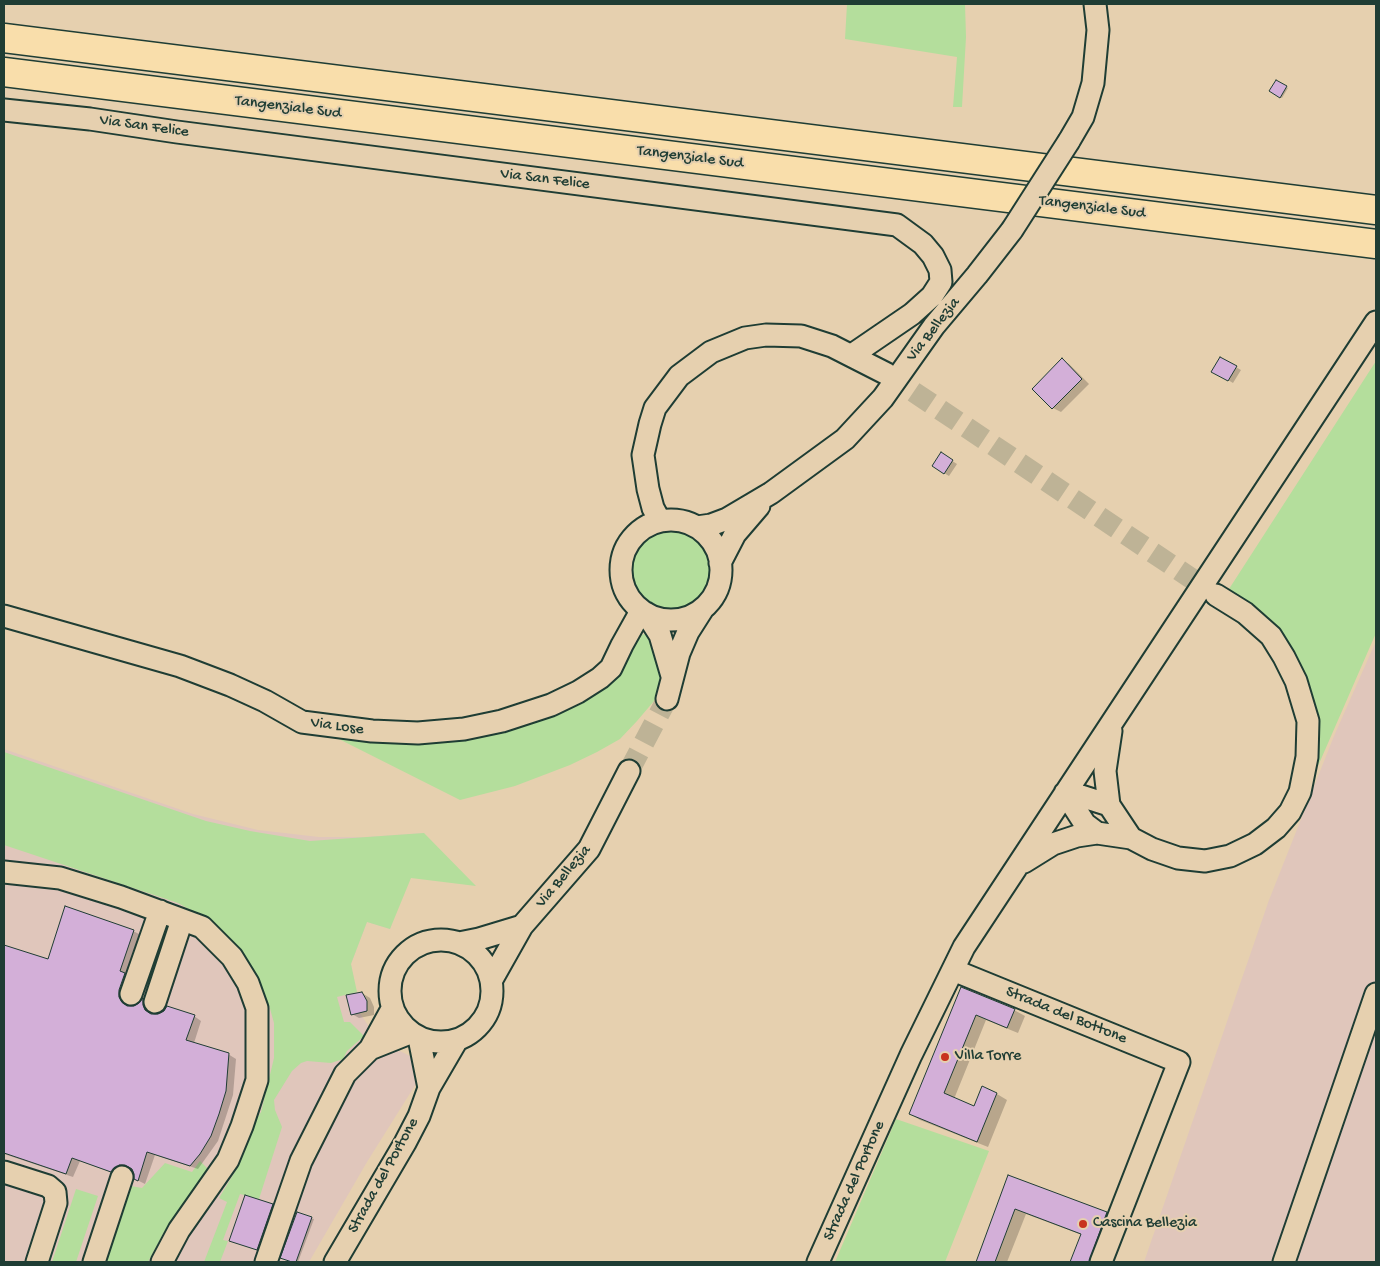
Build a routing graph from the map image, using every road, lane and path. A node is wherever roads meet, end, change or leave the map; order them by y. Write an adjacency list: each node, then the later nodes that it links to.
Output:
1 (1095, 4): 10 (street, Via Bellezia, bridge)
2 (4, 38): 5 (highway, Tangenziale Sud)
3 (4, 72): 6 (highway, Tangenziale Sud)
4 (4, 110): 8 (street, Via San Felice)
5 (1376, 210)
6 (1376, 244)
7 (1376, 322): 20 (street, Strada del Portone)
8 (852, 355): 9 (street); 11 (street)
9 (887, 374)
10 (771, 493): 12 (street, Via Bellezia); 13 (street, Via Bellezia)
11 (660, 521): 12 (street, Via Bellezia); 16 (street, Via Bellezia)
12 (697, 527): 13 (street, Via Bellezia)
13 (720, 563): 15 (street, Via Bellezia)
14 (1216, 595): 25 (street)
15 (703, 609): 16 (street); 18 (street, Via Bellezia)
16 (644, 612): 17 (street, Via Lose); 18 (street, Via Bellezia)
17 (4, 616)
18 (672, 676): 19 (street, Via Bellezia)
19 (667, 699)
20 (1113, 721): 22 (street, Strada del Portone); 23 (street)
21 (629, 771): 30 (street, Via Bellezia)
22 (1065, 793): 23 (street); 24 (street); 26 (street, Strada del Portone)
23 (1109, 805): 25 (street)
24 (1097, 833): 25 (street); 26 (street)
25 (1131, 838)
26 (1018, 865): 32 (street, Strada del Portone)
27 (4, 872): 28 (street)
28 (160, 911): 29 (street); 34 (street)
29 (182, 920): 36 (street); 46 (street)
30 (522, 926): 31 (street); 33 (street, Via Bellezia)
31 (459, 943): 33 (street); 37 (street)
32 (953, 970): 49 (street, Strada del Portone); 50 (street, Strada del Bottone)
33 (491, 981): 39 (street)
34 (131, 994)
35 (1376, 994): 51 (street)
36 (155, 1002)
37 (392, 1009): 38 (street); 40 (street)
38 (415, 1035): 39 (street); 40 (street); 41 (street)
39 (457, 1040): 41 (street, Strada del Portone)
40 (370, 1049): 47 (street)
41 (429, 1088): 48 (street, Strada del Portone)
42 (4, 1172): 44 (street)
43 (122, 1176): 45 (street)
44 (37, 1262)
45 (94, 1262)
46 (162, 1262)
47 (266, 1262)
48 (335, 1262)
49 (818, 1262)
50 (1101, 1262)
51 (1284, 1262)

